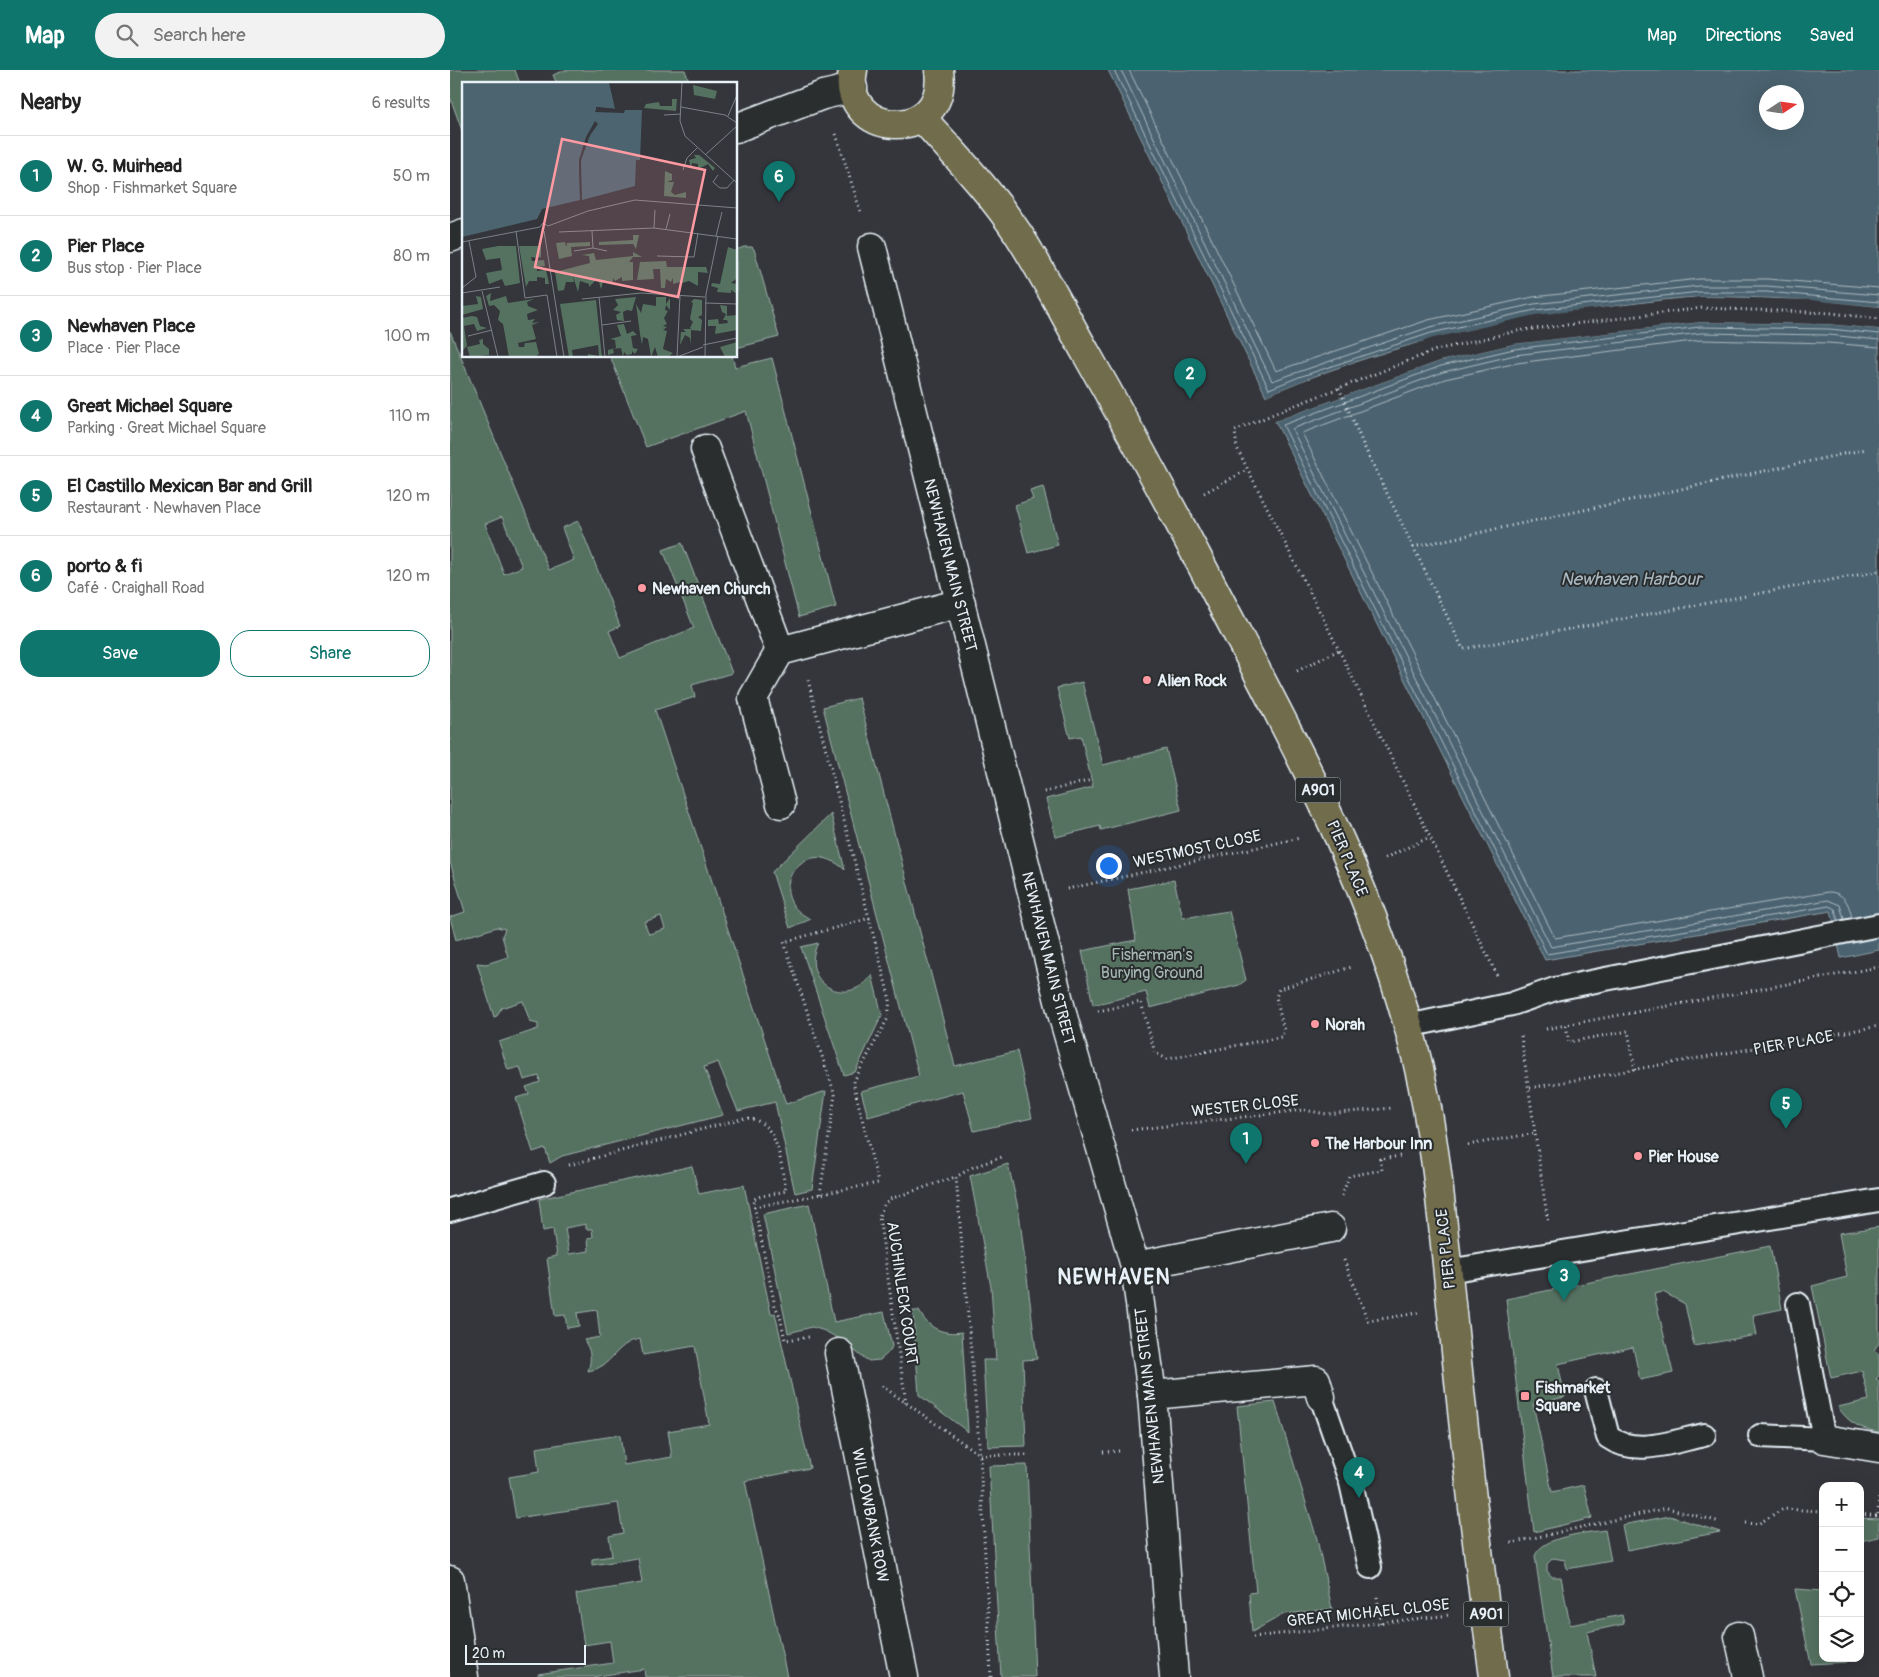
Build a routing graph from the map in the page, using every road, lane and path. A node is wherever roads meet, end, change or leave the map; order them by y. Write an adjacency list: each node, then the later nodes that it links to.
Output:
1 (940, 70): 4 (main road)
2 (853, 79): 3 (street); 4 (main road)
3 (823, 95): 5 (street); 8 (path)
4 (921, 117): 14 (main road, PIER PLACE / A901)
5 (738, 127)
6 (462, 234): 7 (street)
7 (450, 238)
8 (872, 247): 17 (street, NEWHAVEN MAIN STREET)
9 (1879, 319): 10 (path)
10 (1339, 388): 13 (path); 15 (path)
11 (704, 449): 18 (street)
12 (1866, 449): 15 (path)
13 (1248, 470): 14 (path); 19 (path)
14 (1173, 510): 20 (main road, PIER PLACE / A901)
15 (1413, 546): 16 (path)
16 (1879, 571)
17 (961, 602): 18 (street); 22 (street, NEWHAVEN MAIN STREET)
18 (790, 648): 23 (street); 28 (path)
19 (1339, 650): 20 (path); 25 (path)
20 (1265, 687): 24 (main road, PIER PLACE / A901)
21 (1092, 780): 22 (path)
22 (1010, 801): 27 (street, NEWHAVEN MAIN STREET)
23 (781, 804)
24 (1337, 830): 26 (main road, PIER PLACE / A901); 27 (path, WESTMOST CLOSE)
25 (1430, 837): 26 (path); 32 (path)
26 (1355, 872): 30 (main road, PIER PLACE / A901)
27 (1033, 897): 33 (street, NEWHAVEN MAIN STREET)
28 (870, 918): 45 (path); 45 (path)
29 (1879, 925): 32 (lane)
30 (1385, 956): 33 (path); 34 (main road, PIER PLACE / A901)
31 (1879, 967): 36 (path)
32 (1512, 1004): 34 (lane); 37 (path)
33 (1063, 1017): 40 (street, NEWHAVEN MAIN STREET)
34 (1408, 1026): 38 (main road, PIER PLACE / A901)
35 (1879, 1026): 36 (path, PIER PLACE)
36 (1635, 1070): 37 (path, PIER PLACE)
37 (1530, 1088): 39 (path)
38 (1426, 1104): 40 (path, WESTER CLOSE); 41 (main road, PIER PLACE / A901)
39 (1536, 1133): 41 (path); 50 (path)
40 (1097, 1134): 51 (street, NEWHAVEN MAIN STREET)
41 (1433, 1151): 49 (path); 52 (main road, PIER PLACE / A901)
42 (1005, 1156): 43 (path, AUCHINLECK COURT)
43 (956, 1177): 60 (path, AUCHINLECK COURT); 65 (path)
44 (544, 1184): 47 (path); 48 (lane)
45 (820, 1194): 47 (path)
46 (1879, 1200): 50 (lane)
47 (754, 1207): 55 (path)
48 (450, 1210)
49 (1331, 1228): 51 (street); 54 (path)
50 (1553, 1256): 52 (lane)
51 (1135, 1266): 58 (street, NEWHAVEN MAIN STREET)
52 (1448, 1271): 54 (main road, PIER PLACE / A901)
53 (1798, 1304): 63 (lane)
54 (1451, 1308): 72 (main road, PIER PLACE / A901)
55 (815, 1338)
56 (839, 1353): 60 (path); 79 (street, WILLOWBANK ROW)
57 (1596, 1390): 61 (lane)
58 (1152, 1395): 59 (street); 81 (street, NEWHAVEN MAIN STREET)
59 (1322, 1397): 73 (lane)
60 (906, 1404): 65 (path)
61 (1704, 1435)
62 (1760, 1436): 63 (lane)
63 (1824, 1439): 64 (street)
64 (1879, 1448)
65 (980, 1455): 66 (path); 80 (path)
66 (1027, 1455)
67 (1879, 1495): 69 (path)
68 (1819, 1511): 71 (path)
69 (1864, 1514)
70 (1720, 1522): 72 (path)
71 (1745, 1523)
72 (1477, 1551): 75 (main road, A901)
73 (1370, 1568)
74 (450, 1580): 78 (street)
75 (1485, 1611): 77 (path, GREAT MICHAEL CLOSE); 82 (main road, A901)
76 (1739, 1636): 83 (street)
77 (1253, 1637)
78 (464, 1677)
79 (904, 1677)
80 (991, 1677)
81 (1174, 1677)
82 (1494, 1677)
83 (1748, 1677)

